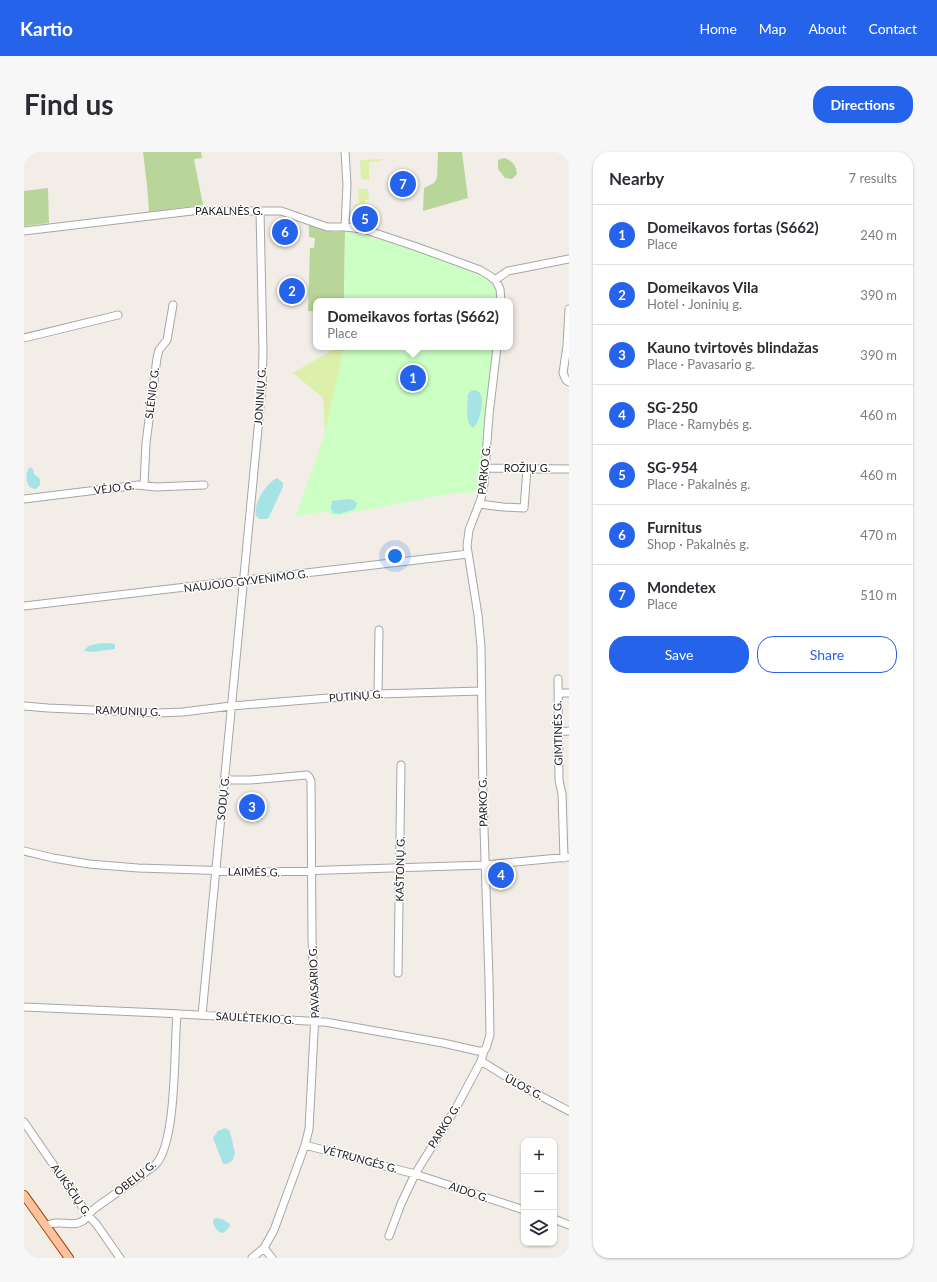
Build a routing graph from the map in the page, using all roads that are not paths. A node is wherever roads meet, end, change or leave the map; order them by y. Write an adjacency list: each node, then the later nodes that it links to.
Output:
1 (345, 152): 3 (street)
2 (260, 211): 3 (street, PAKALNĖS G.); 4 (street, PAKALNĖS G.); 22 (street, JONINIŲ G.)
3 (345, 226): 6 (street, PAKALNĖS G.)
4 (24, 231)
5 (569, 259): 6 (street)
6 (495, 280): 7 (street)
7 (501, 298)
8 (173, 305): 18 (street, SLĖNIO G.)
9 (569, 309): 13 (street)
10 (118, 315): 11 (street)
11 (24, 338)
12 (497, 350): 14 (street, PARKO G.)
13 (569, 382)
14 (486, 468): 16 (street, ROŽIŲ G.); 20 (street, PARKO G.)
15 (569, 468): 16 (street, ROŽIŲ G.)
16 (527, 469): 20 (street)
17 (204, 485): 18 (street, VĖJO G.)
18 (144, 486): 19 (street, VĖJO G.)
19 (24, 499)
20 (479, 504): 21 (street, PARKO G.)
21 (468, 554): 22 (street, NAUJOJO GYVENIMO G.); 26 (street, PARKO G.)
22 (244, 581): 23 (street, NAUJOJO GYVENIMO G.); 31 (street, SODŲ G.)
23 (24, 606)
24 (379, 630): 29 (street)
25 (558, 680): 27 (street, GIMTINĖS G.)
26 (481, 691): 29 (street, PUTINŲ G.); 39 (street, PARKO G.)
27 (558, 693): 28 (street); 33 (street, GIMTINĖS G.)
28 (569, 693)
29 (378, 694): 31 (street, PUTINŲ G.)
30 (24, 706): 31 (street, RAMUNIŲ G.)
31 (231, 706): 35 (street, SODŲ G.)
32 (569, 731): 33 (street)
33 (558, 732): 36 (street, GIMTINĖS G.)
34 (401, 765): 40 (street, KAŠTONŲ G.)
35 (225, 780): 41 (street, PAVASARIO G.); 42 (street, SODŲ G.)
36 (566, 816): 38 (street, GIMTINĖS G.)
37 (24, 851): 42 (street, LAIMĖS G.)
38 (566, 857): 39 (street, LAIMĖS G.)
39 (485, 865): 40 (street, LAIMĖS G.); 48 (street, PARKO G.)
40 (400, 868): 41 (street, LAIMĖS G.); 43 (street, KAŠTONŲ G.)
41 (312, 870): 42 (street, LAIMĖS G.); 47 (street, PAVASARIO G.)
42 (215, 871): 46 (street, SODŲ G.)
43 (398, 973)
44 (24, 1007): 45 (street, SAULĖTEKIO G.)
45 (176, 1014): 46 (street, SAULĖTEKIO G.); 56 (street, OBELŲ G.)
46 (202, 1015): 47 (street, SAULĖTEKIO G.)
47 (315, 1021): 48 (street, SAULĖTEKIO G.); 52 (street, PAVASARIO G.)
48 (484, 1051): 49 (street, PARKO G.)
49 (481, 1061): 50 (street, ŪLOS G.); 53 (street, PARKO G.)
50 (569, 1111)
51 (24, 1122): 56 (street, AUKŠČIŲ G.)
52 (305, 1144): 53 (street, VĖTRUNGĖS G.); 61 (street, PAVASARIO G.)
53 (415, 1174): 55 (street, AIDO G.); 60 (street, PARKO G.)
54 (24, 1195): 59 (main road)
55 (521, 1209)
56 (88, 1215): 59 (street, OBELŲ G.); 63 (street, AUKŠČIŲ G.)
57 (557, 1220): 58 (street)
58 (569, 1224)
59 (46, 1226): 62 (main road)
60 (388, 1236)
61 (264, 1248): 64 (street, PAVASARIO G.); 65 (street)
62 (69, 1258)
63 (120, 1258)
64 (252, 1258)
65 (272, 1258)

